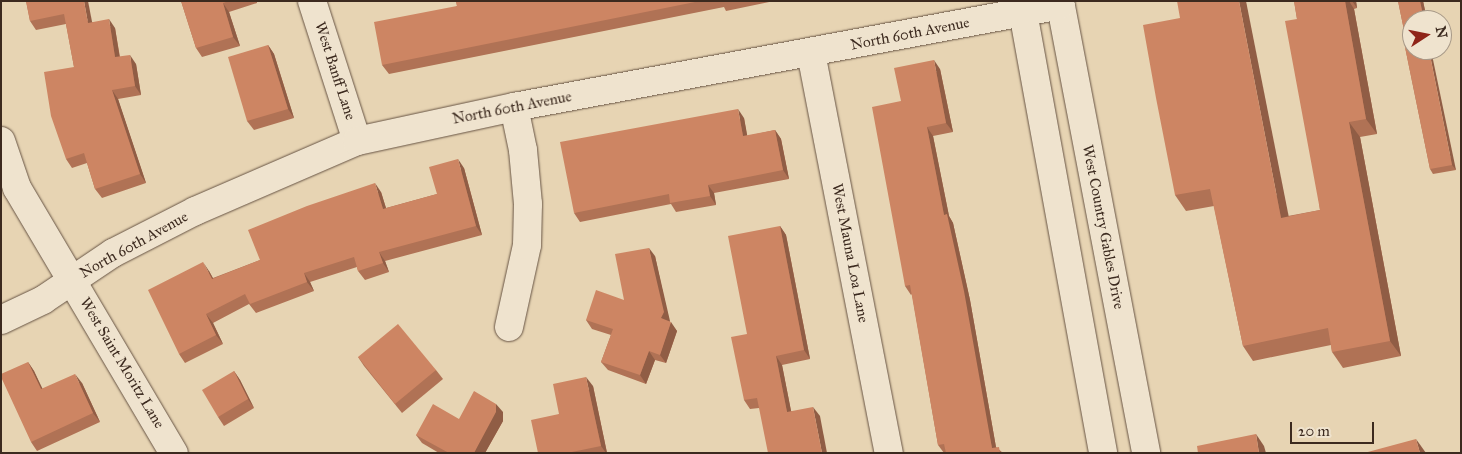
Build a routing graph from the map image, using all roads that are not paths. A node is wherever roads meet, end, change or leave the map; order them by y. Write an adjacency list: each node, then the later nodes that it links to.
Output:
1 (312, 1): 7 (street, West Banff Lane)
2 (1060, 3): 3 (street, North 60th Avenue); 14 (street, West Country Gables Drive)
3 (1022, 7): 4 (street, North 60th Avenue); 13 (street)
4 (812, 53): 5 (street, North 60th Avenue); 12 (street, West Mauna Loa Lane)
5 (514, 107): 7 (street, North 60th Avenue); 10 (street)
6 (1, 141): 8 (street, West Saint Moritz Lane)
7 (357, 141): 8 (street, North 60th Avenue)
8 (72, 280): 9 (street, North 60th Avenue); 11 (street, West Saint Moritz Lane)
9 (1, 320)
10 (509, 328)
11 (174, 453)
12 (889, 453)
13 (1103, 453)
14 (1146, 453)

